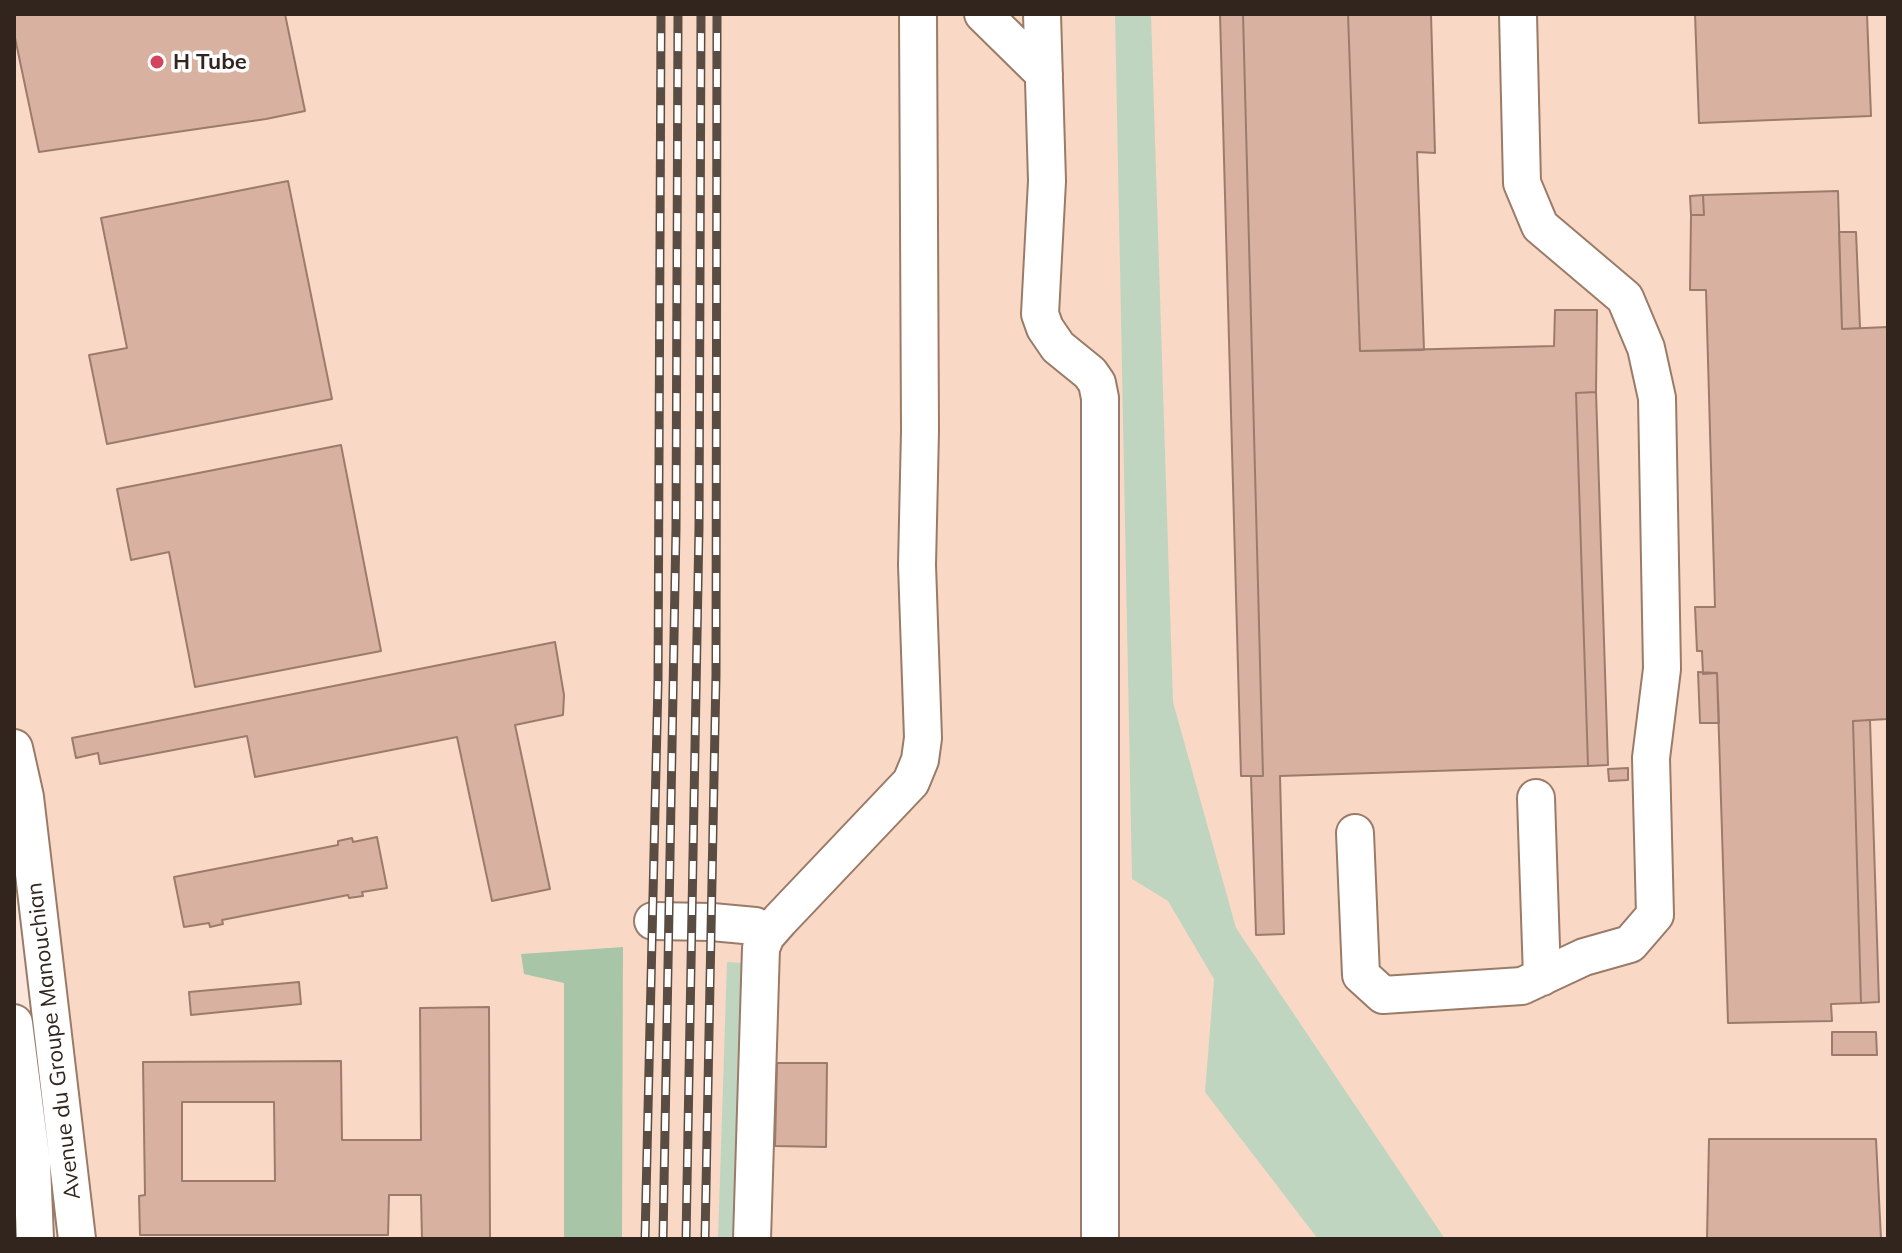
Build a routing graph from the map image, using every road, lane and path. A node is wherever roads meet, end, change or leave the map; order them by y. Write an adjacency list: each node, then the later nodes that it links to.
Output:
1 (918, 14): 10 (street)
2 (983, 14): 5 (street)
3 (1042, 14): 5 (street)
4 (1518, 14): 11 (street)
5 (1044, 74): 16 (street)
6 (14, 748): 14 (street, Avenue du Groupe Manouchian)
7 (1536, 798): 11 (street)
8 (1355, 833): 11 (street)
9 (653, 921): 10 (street)
10 (766, 936): 15 (street)
11 (1542, 977)
12 (14, 1023): 13 (street, Avenue du Groupe Manouchian)
13 (35, 1239)
14 (77, 1239)
15 (752, 1239)
16 (1100, 1239)

